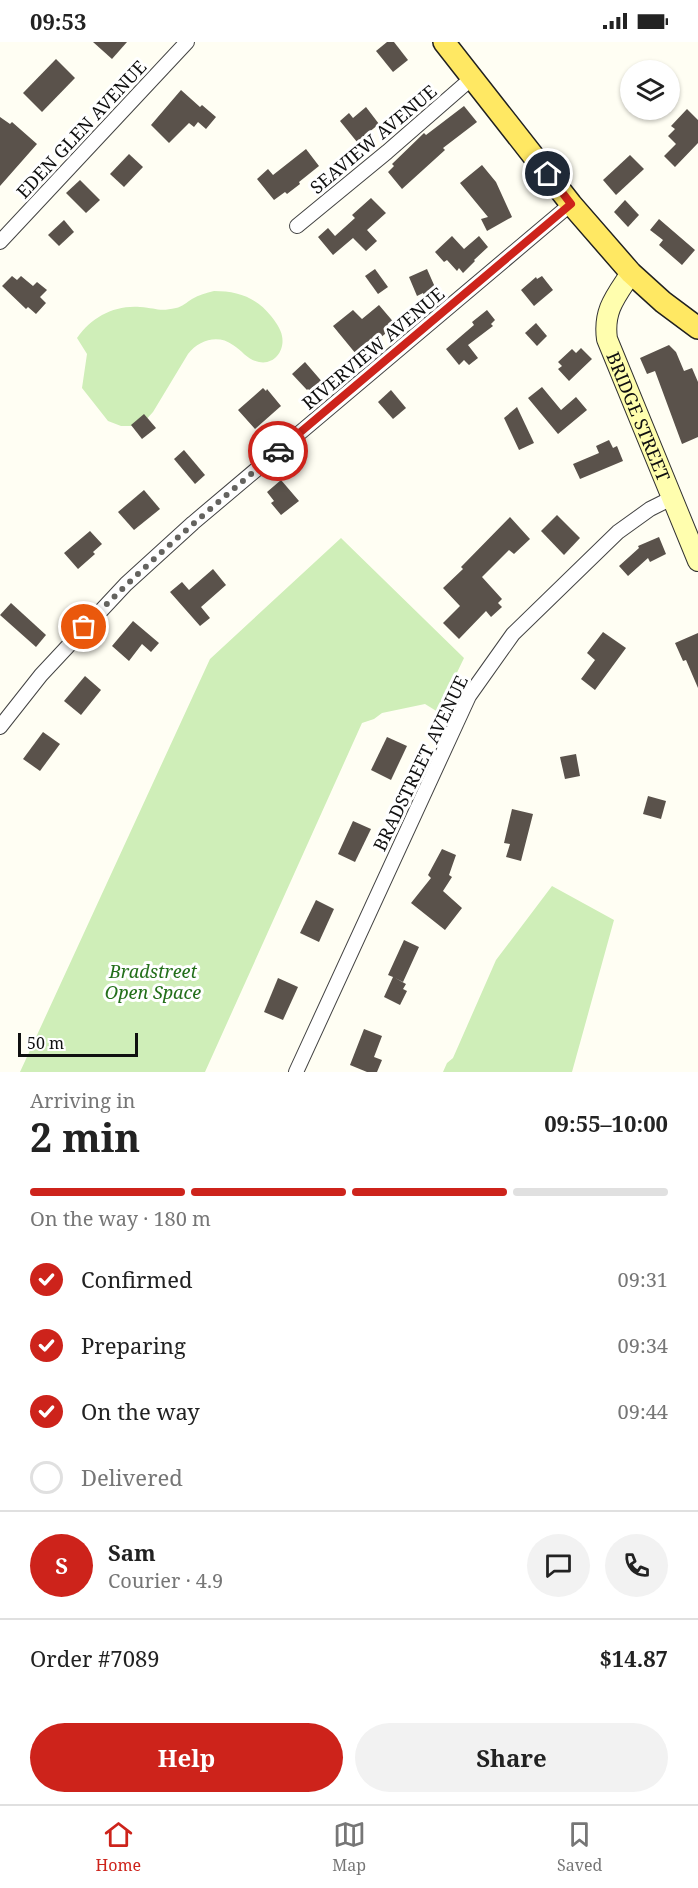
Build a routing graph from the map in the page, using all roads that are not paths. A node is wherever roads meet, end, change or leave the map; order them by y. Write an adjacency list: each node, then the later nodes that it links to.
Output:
1 (187, 42): 6 (street, EDEN GLEN AVENUE)
2 (444, 42): 3 (main road)
3 (472, 78): 4 (main road); 5 (street, SEAVIEW AVENUE)
4 (571, 204): 7 (main road); 11 (street, RIVERVIEW AVENUE)
5 (297, 226)
6 (0, 242)
7 (631, 273): 8 (main road); 9 (main road, BRIDGE STREET)
8 (698, 328)
9 (672, 498): 10 (main road, BRIDGE STREET); 12 (street, BRADSTREET AVENUE)
10 (698, 561)
11 (0, 727)
12 (296, 1072)

